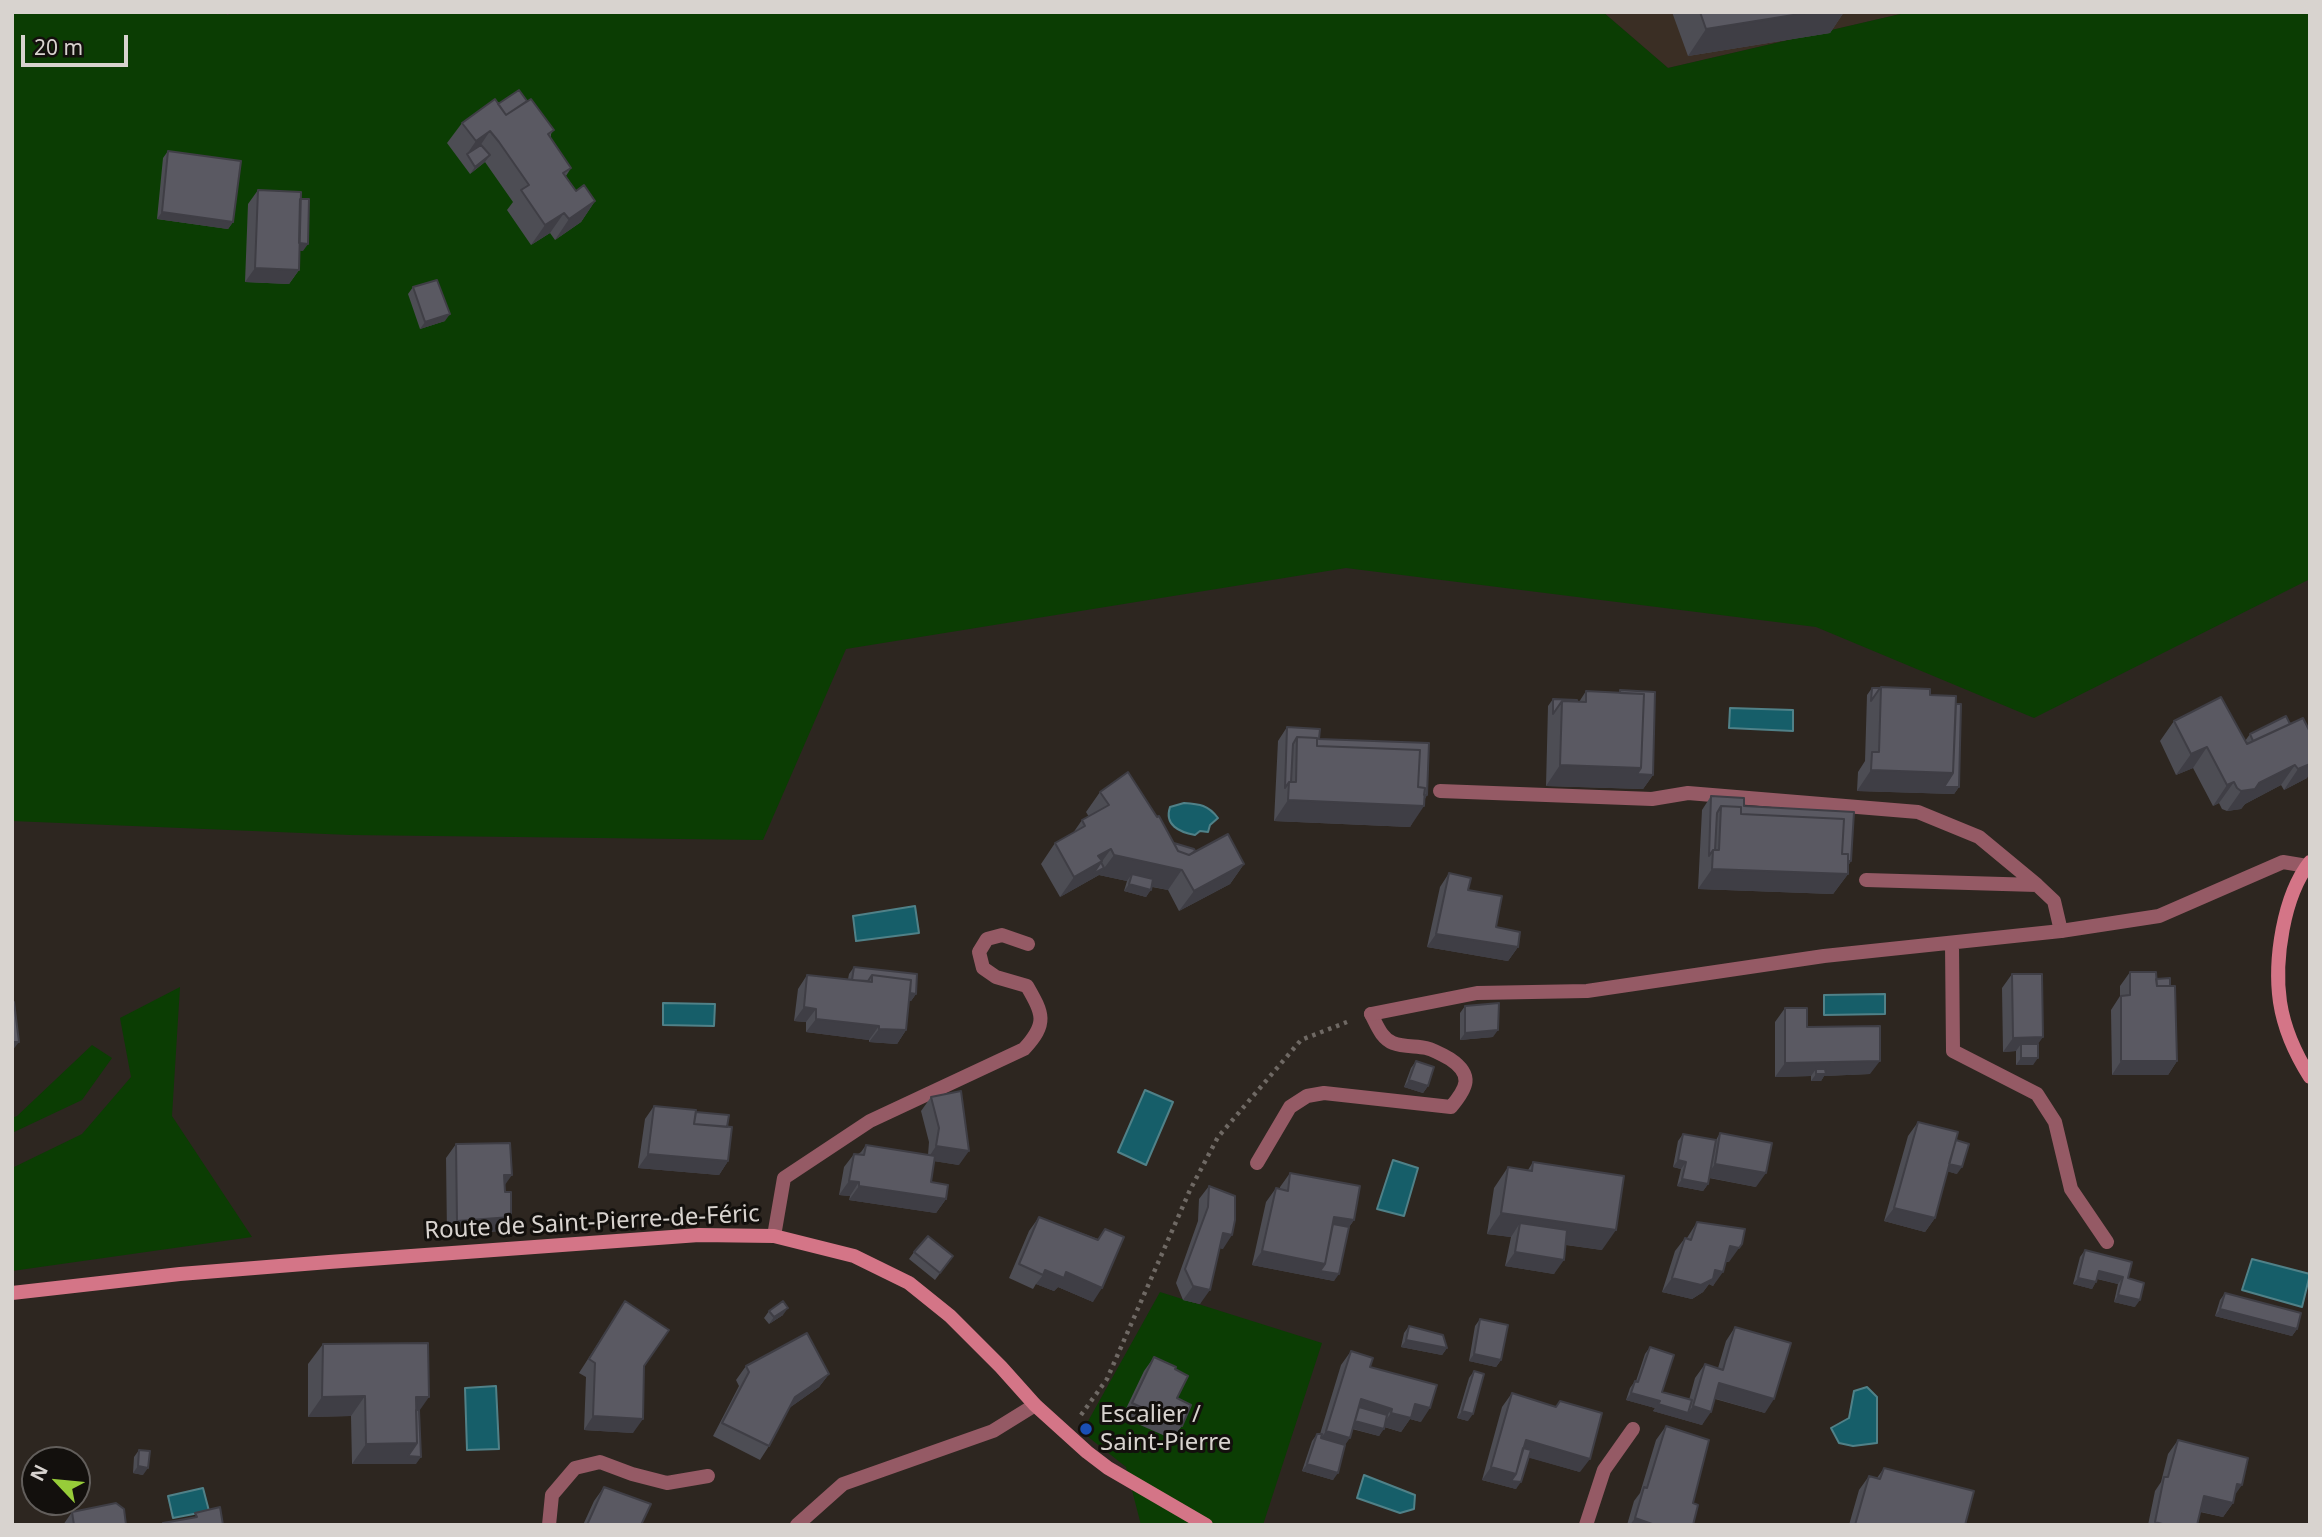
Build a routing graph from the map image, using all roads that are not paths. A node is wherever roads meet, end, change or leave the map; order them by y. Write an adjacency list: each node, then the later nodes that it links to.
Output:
1 (1440, 791): 4 (street)
2 (2308, 864): 5 (street); 8 (street)
3 (1866, 880): 4 (street)
4 (2037, 885): 5 (street)
5 (2061, 931): 7 (street)
6 (1028, 944): 10 (street)
7 (1952, 944): 9 (street); 11 (street)
8 (2310, 1077)
9 (1257, 1163)
10 (774, 1236): 12 (street, Route de Saint-Pierre-de-Féric); 13 (street, Route de Saint-Pierre-de-Féric)
11 (2107, 1242)
12 (12, 1293)
13 (1035, 1405): 17 (street); 18 (street, Route de Saint-Pierre-de-Féric)
14 (1633, 1429): 19 (street)
15 (708, 1476): 16 (street)
16 (549, 1525)
17 (797, 1525)
18 (1206, 1525)
19 (1586, 1525)

